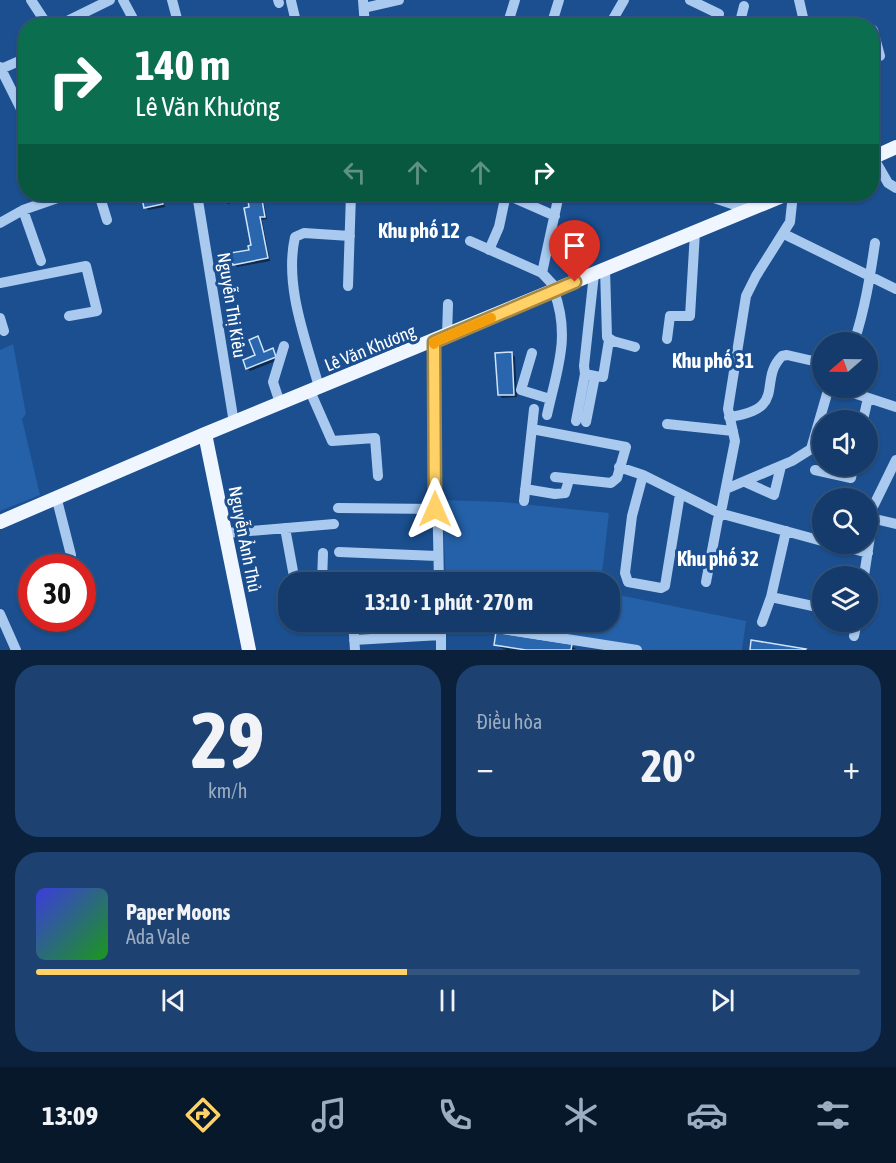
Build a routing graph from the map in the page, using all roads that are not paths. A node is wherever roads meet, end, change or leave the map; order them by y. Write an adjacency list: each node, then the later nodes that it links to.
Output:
1 (31, 0): 15 (street)
2 (110, 0): 16 (street)
3 (123, 0): 17 (street)
4 (172, 0): 18 (street)
5 (399, 0): 12 (street)
6 (515, 0): 20 (street)
7 (559, 0): 21 (street)
8 (624, 0): 22 (street)
9 (690, 0): 14 (street)
10 (799, 0): 24 (street)
11 (291, 1): 19 (street)
12 (363, 4)
13 (744, 6): 23 (street)
14 (718, 14)
15 (43, 18)
16 (73, 18)
17 (133, 18)
18 (177, 18)
19 (295, 18)
20 (510, 18)
21 (553, 18)
22 (614, 18)
23 (741, 18)
24 (803, 18)
25 (18, 61): 26 (street)
26 (1, 68): 27 (street)
27 (18, 103)
28 (896, 147): 29 (main road)
29 (879, 154)
30 (879, 168): 31 (street)
31 (896, 188)
32 (40, 201): 43 (street)
33 (101, 201): 45 (street)
34 (198, 201): 84 (street, Nguyễn Thị Kiêu)
35 (351, 201): 49 (street)
36 (505, 201): 52 (street)
37 (522, 201): 44 (street)
38 (558, 201): 44 (street)
39 (723, 201): 42 (street)
40 (768, 201): 42 (main road, Lê Văn Khương)
41 (793, 201): 48 (street)
42 (747, 209): 47 (main road, Lê Văn Khương)
43 (23, 210): 46 (street); 53 (street)
44 (555, 216): 55 (street)
45 (107, 220)
46 (1, 221)
47 (694, 232): 54 (main road, Lê Văn Khương); 67 (street)
48 (784, 234): 56 (street); 83 (street)
49 (350, 236): 58 (street); 74 (street)
50 (470, 241): 52 (street)
51 (875, 243): 56 (street)
52 (489, 250): 55 (street)
53 (41, 261)
54 (599, 271): 60 (main road, Lê Văn Khương); 68 (street); 73 (street)
55 (542, 273): 60 (street)
56 (868, 278): 59 (street); 65 (street)
57 (0, 283): 62 (street)
58 (348, 286)
59 (896, 289)
60 (555, 290): 66 (main road, Lê Văn Khương); 77 (street)
61 (448, 304): 66 (street)
62 (69, 316)
63 (0, 318): 64 (street)
64 (4, 331)
65 (857, 332)
66 (441, 339): 74 (main road, Lê Văn Khương); 103 (street)
67 (667, 339)
68 (609, 340): 70 (street); 73 (street)
69 (284, 346): 78 (street)
70 (635, 347)
71 (532, 353): 77 (street)
72 (812, 361): 83 (street)
73 (590, 375): 89 (street)
74 (314, 389): 78 (main road, Lê Văn Khương); 94 (street)
75 (826, 398): 91 (street)
76 (868, 398): 79 (street); 81 (street)
77 (550, 399): 82 (street)
78 (280, 403): 84 (main road, Lê Văn Khương)
79 (896, 407)
80 (534, 408): 86 (street)
81 (865, 410)
82 (547, 415)
83 (729, 417): 87 (street)
84 (234, 423): 88 (main road, Lê Văn Khương)
85 (667, 424): 87 (street)
86 (531, 429): 89 (street); 96 (street)
87 (733, 432): 98 (street)
88 (205, 434): 101 (main road, Lê Văn Khương); 111 (main road, Nguyễn Ảnh Thủ)
89 (570, 437): 92 (street)
90 (896, 460): 100 (street)
91 (781, 466): 97 (street); 97 (street)
92 (619, 468): 93 (street); 96 (street)
93 (643, 475): 99 (street); 99 (street)
94 (378, 476)
95 (555, 477): 96 (street)
96 (569, 480)
97 (745, 482): 98 (street)
98 (726, 489): 104 (street)
99 (680, 494): 104 (street)
100 (878, 497)
101 (57, 500): 106 (main road, Lê Văn Khương); 115 (street)
102 (338, 508): 103 (street)
103 (435, 509): 116 (street)
104 (720, 513): 110 (street); 120 (street)
105 (878, 520): 108 (street)
106 (0, 522)
107 (334, 524): 109 (street)
108 (896, 524)
109 (285, 528): 111 (street); 117 (street)
110 (786, 531): 112 (street); 121 (street)
111 (226, 533): 131 (main road, Nguyễn Ảnh Thủ)
112 (812, 538)
113 (339, 552): 116 (street)
114 (323, 553): 118 (street)
115 (71, 554)
116 (437, 556): 119 (street)
117 (293, 572)
118 (322, 572)
119 (438, 572)
120 (706, 582)
121 (771, 597): 122 (street); 124 (street)
122 (812, 606)
123 (0, 614): 130 (street)
124 (762, 622)
125 (522, 632): 133 (street)
126 (855, 632): 128 (street)
127 (441, 635): 129 (street); 132 (street)
128 (854, 636)
129 (354, 645)
130 (16, 650)
131 (249, 650)
132 (441, 650)
133 (637, 650)

